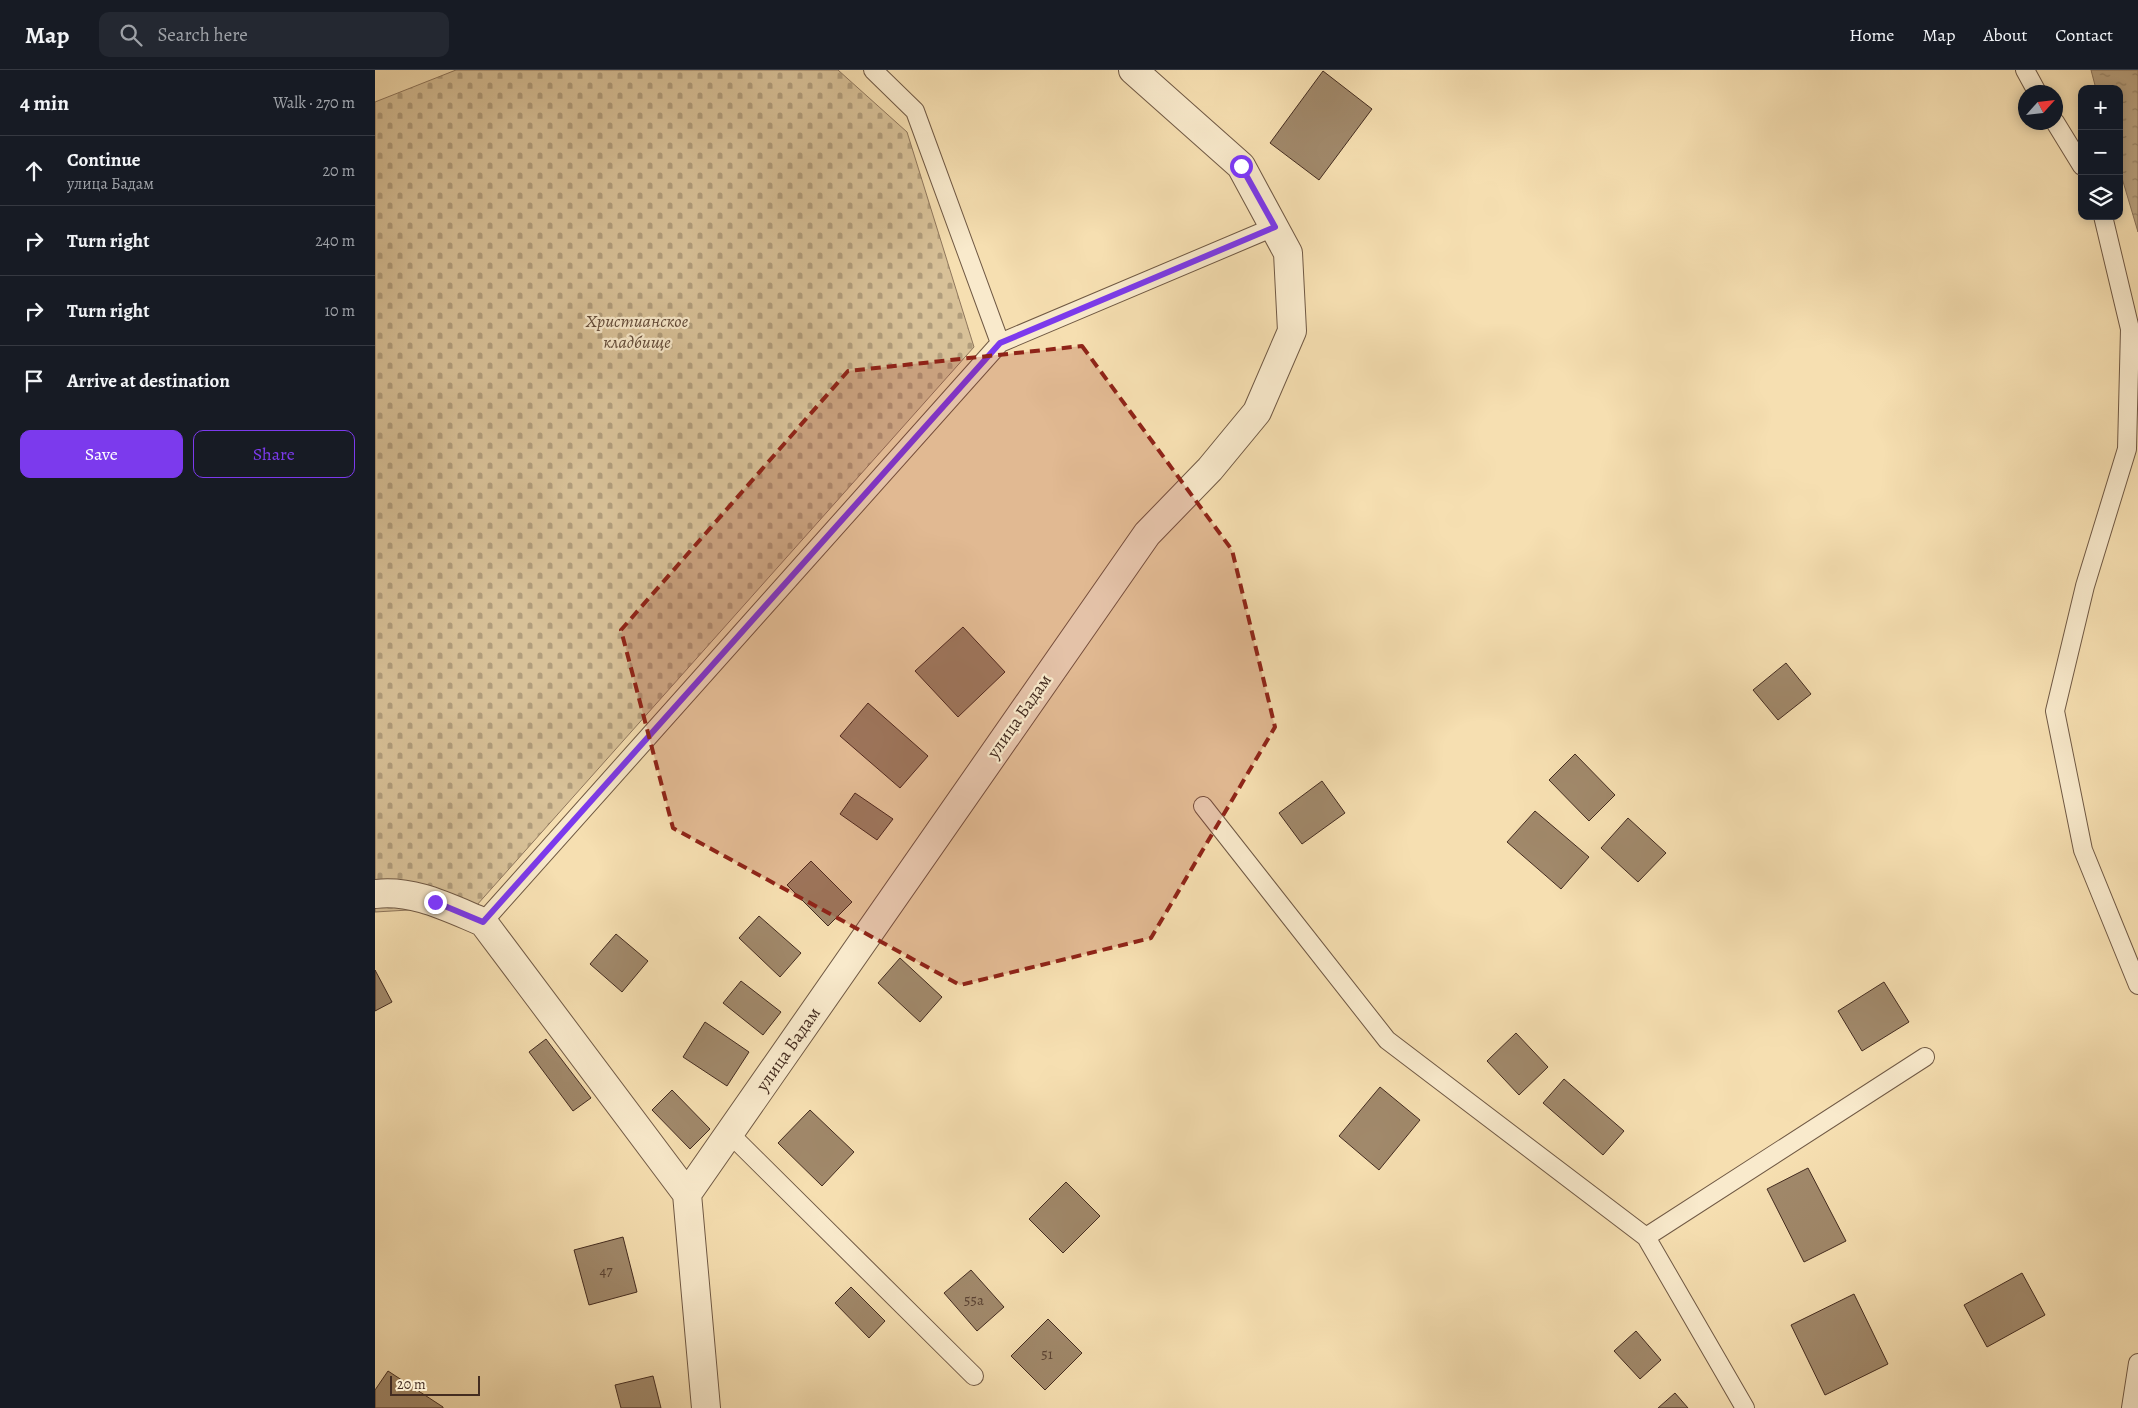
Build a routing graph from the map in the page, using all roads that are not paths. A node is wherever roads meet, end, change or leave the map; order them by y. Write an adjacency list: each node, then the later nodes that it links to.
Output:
1 (873, 70): 9 (lane)
2 (1133, 70): 8 (street, улица Бадам)
3 (2025, 70): 4 (lane)
4 (2033, 85)
5 (2060, 130): 6 (lane)
6 (2078, 159)
7 (2104, 220): 13 (lane)
8 (1275, 227): 9 (lane); 15 (street, улица Бадам)
9 (1000, 343): 12 (lane)
10 (1203, 806): 17 (lane)
11 (375, 894): 12 (street)
12 (483, 922): 16 (street)
13 (2138, 985)
14 (1925, 1057): 17 (lane)
15 (729, 1133): 16 (street, улица Бадам); 19 (lane)
16 (687, 1194): 20 (street)
17 (1646, 1237): 21 (lane)
18 (2138, 1363): 22 (lane)
19 (975, 1376)
20 (706, 1408)
21 (1745, 1408)
22 (2131, 1408)

